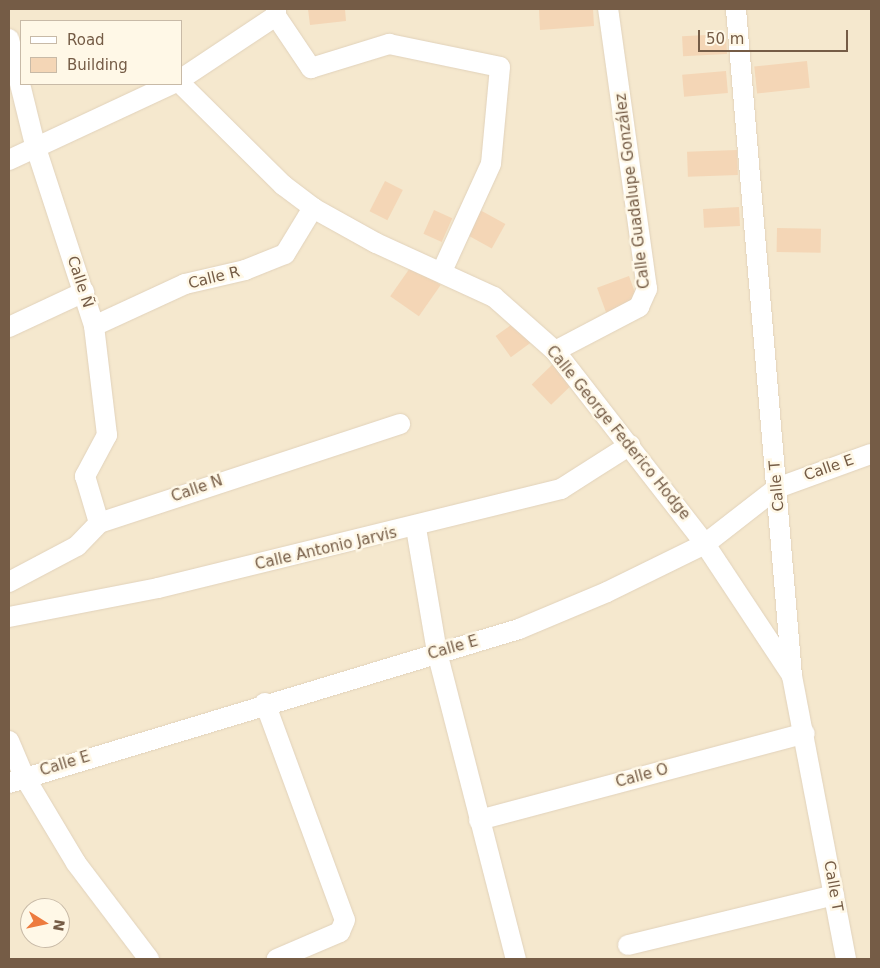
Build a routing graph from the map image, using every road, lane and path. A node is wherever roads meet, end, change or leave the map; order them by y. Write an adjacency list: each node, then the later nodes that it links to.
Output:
1 (608, 9): 17 (street, Calle Guadalupe González)
2 (736, 9): 21 (street, Calle T)
3 (276, 12): 5 (street); 13 (street)
4 (9, 39): 6 (street, Calle Ñ)
5 (182, 78)
6 (20, 84)
7 (20, 85): 10 (street, Calle Ñ)
8 (170, 85): 10 (street)
9 (182, 85): 12 (street, Calle George Federico Hodge)
10 (35, 145): 11 (street); 14 (street, Calle Ñ)
11 (9, 160)
12 (313, 208): 13 (street, Calle George Federico Hodge); 15 (street, Calle R)
13 (442, 272): 17 (street, Calle George Federico Hodge)
14 (84, 292): 15 (street, Calle Ñ); 16 (street)
15 (94, 326): 22 (street, Calle Ñ)
16 (9, 327)
17 (555, 351): 19 (street, Calle George Federico Hodge)
18 (400, 424): 22 (street, Calle N)
19 (630, 445): 23 (street, Calle Antonio Jarvis); 24 (street, Calle George Federico Hodge)
20 (871, 454): 21 (street, Calle E)
21 (777, 488): 24 (street, Calle E); 28 (street, Calle T)
22 (99, 523): 25 (street, Calle N)
23 (416, 528): 26 (street, Calle Antonio Jarvis); 27 (street)
24 (705, 544): 27 (street, Calle E); 28 (street, Calle George Federico Hodge)
25 (9, 582)
26 (9, 617)
27 (437, 652): 29 (street, Calle E); 33 (street)
28 (792, 676): 30 (street, Calle T)
29 (265, 703): 32 (street, Calle E); 36 (street)
30 (804, 733): 33 (street, Calle O); 34 (street, Calle T)
31 (9, 741): 32 (street)
32 (16, 780): 37 (street)
33 (479, 820): 38 (street)
34 (834, 895): 35 (street); 39 (street, Calle T)
35 (628, 945)
36 (287, 957)
37 (149, 959)
38 (516, 959)
39 (846, 959)

